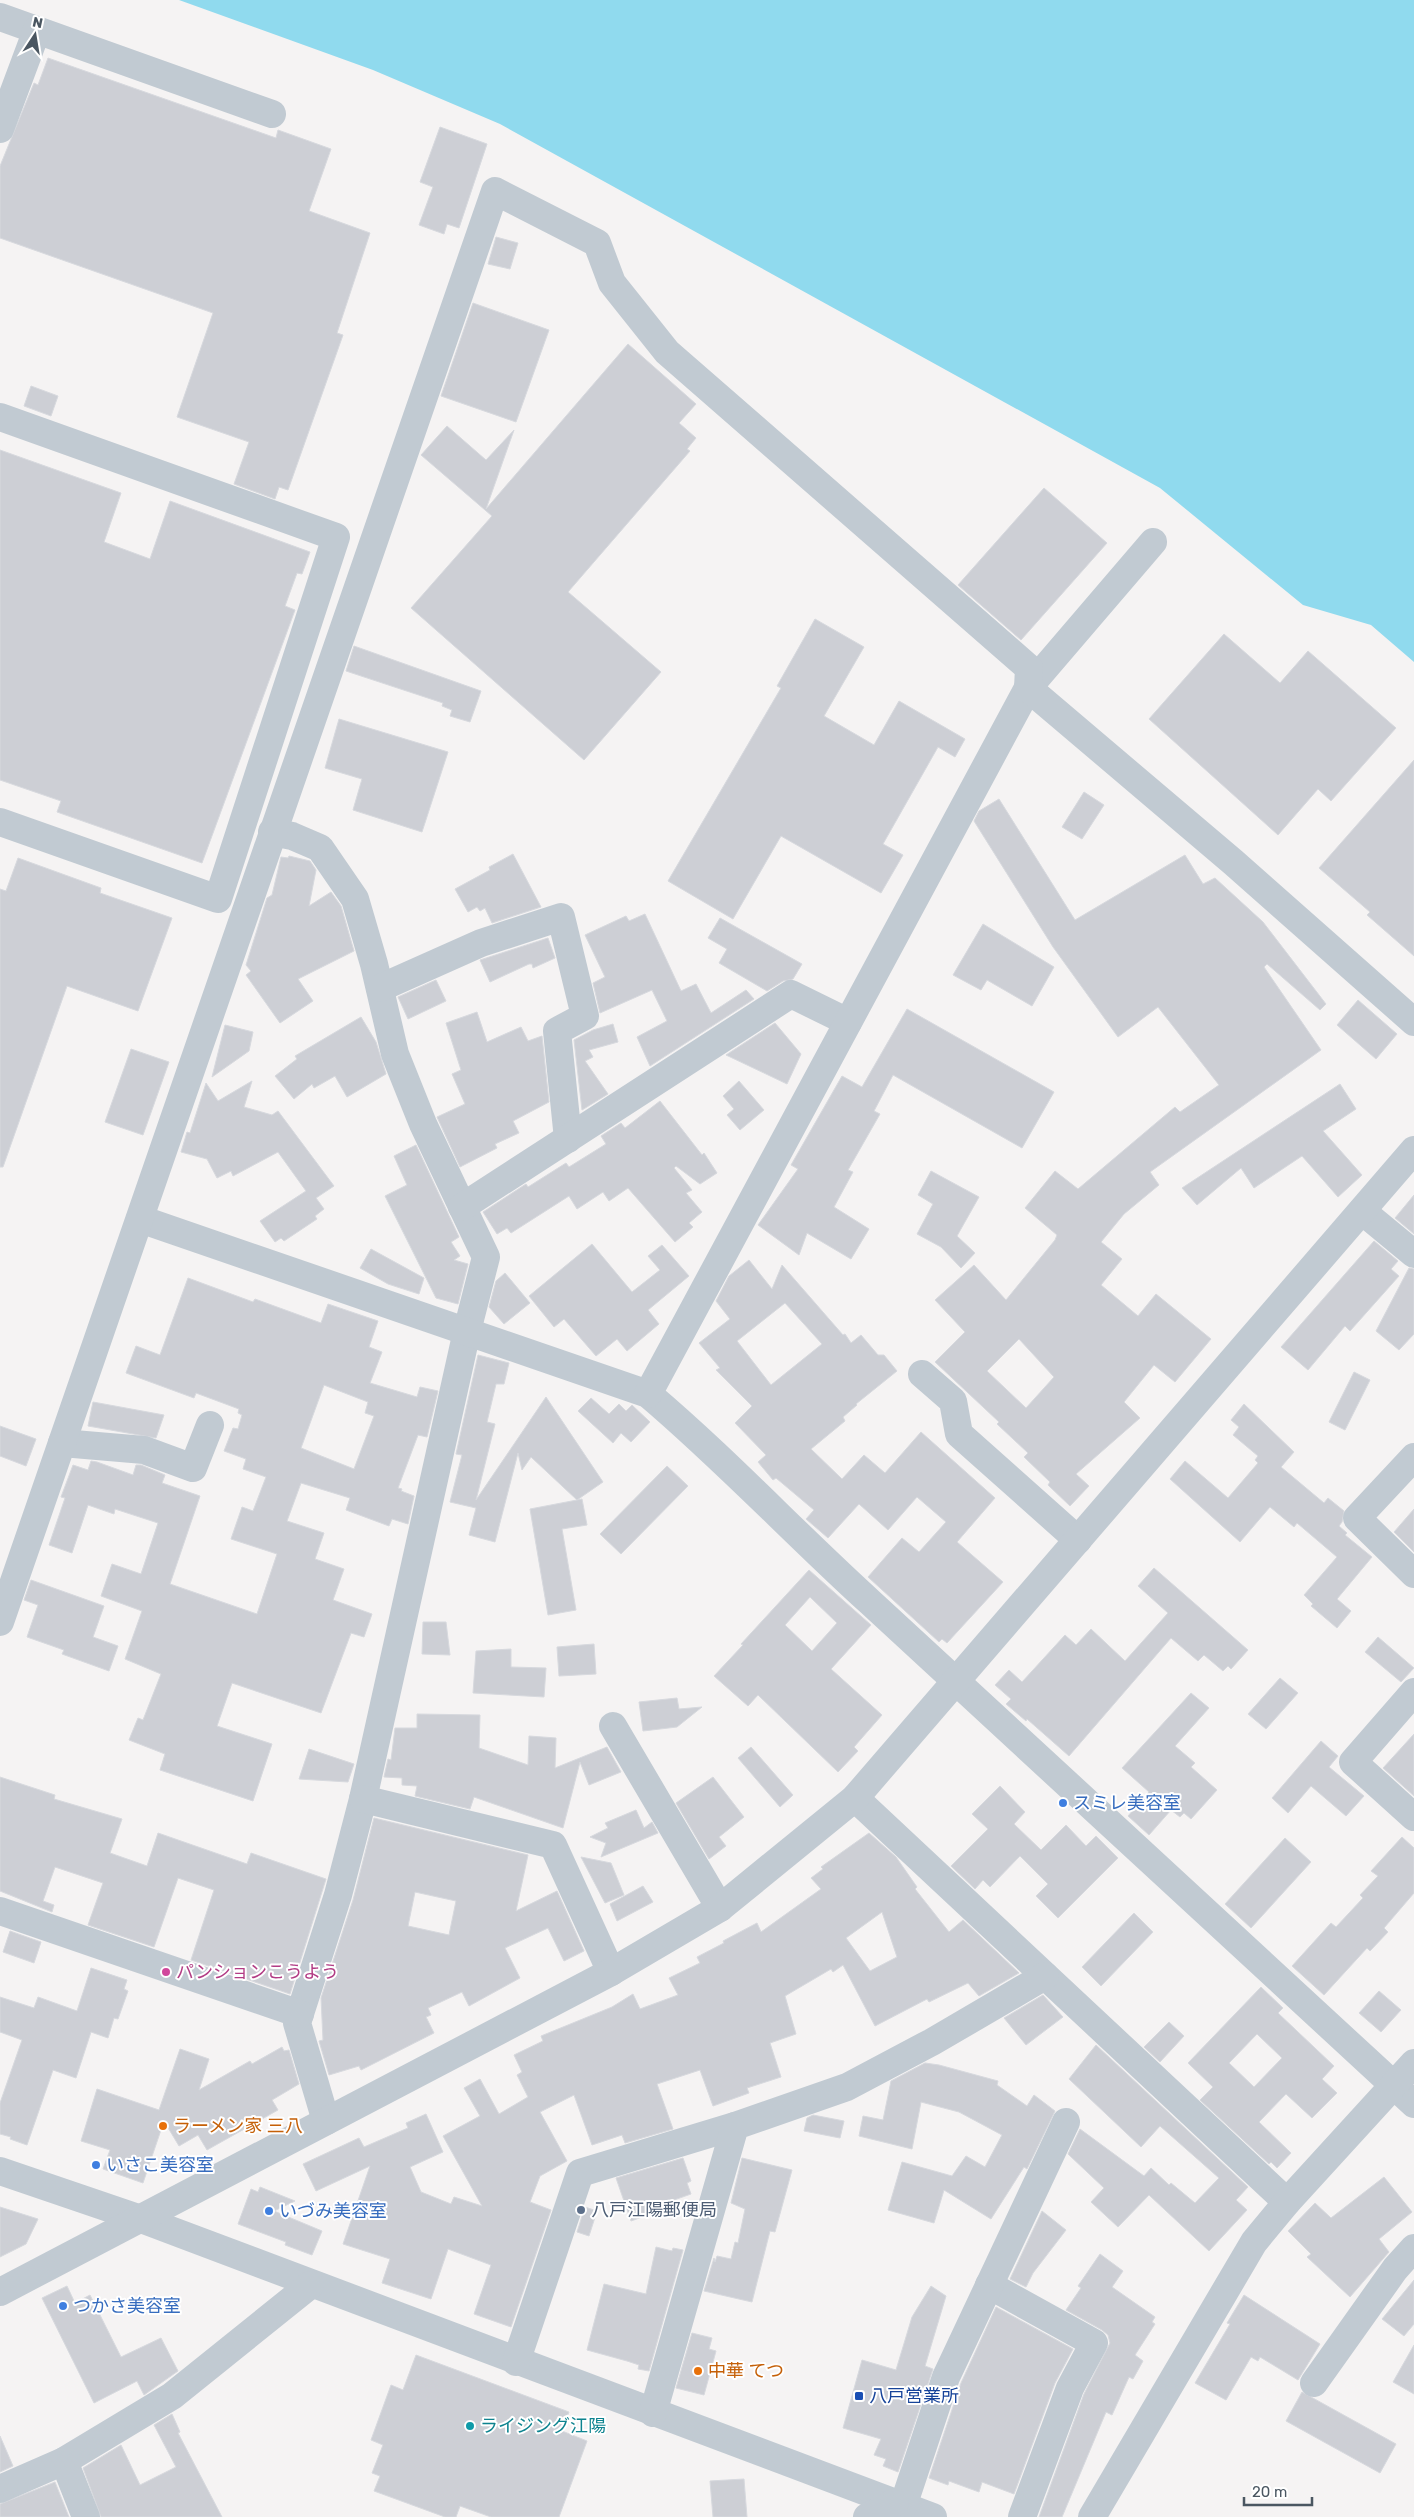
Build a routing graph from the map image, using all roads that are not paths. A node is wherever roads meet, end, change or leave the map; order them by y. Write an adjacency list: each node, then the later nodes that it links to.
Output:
1 (0, 17): 2 (street)
2 (37, 30): 3 (street); 4 (street)
3 (272, 114)
4 (0, 129)
5 (0, 417): 8 (street)
6 (1153, 542): 7 (street)
7 (1028, 688): 9 (street); 11 (street); 12 (street)
8 (0, 822)
9 (272, 832): 10 (street); 17 (street)
10 (380, 988): 13 (street); 15 (street)
11 (848, 1022): 13 (street); 21 (street)
12 (1414, 1022)
13 (568, 1139): 15 (street)
14 (1414, 1150): 16 (street)
15 (462, 1207): 19 (street)
16 (1362, 1211): 18 (street); 25 (street)
17 (140, 1219): 19 (street); 23 (street)
18 (1414, 1254)
19 (467, 1331): 21 (street); 32 (street)
20 (922, 1374): 25 (street)
21 (648, 1394): 28 (street)
22 (210, 1425): 23 (street)
23 (62, 1443): 27 (street)
24 (1414, 1457): 26 (street)
25 (1078, 1540): 28 (street)
26 (1414, 1574)
27 (0, 1622)
28 (957, 1682): 31 (street); 40 (street)
29 (1414, 1692): 33 (street)
30 (613, 1726): 34 (street)
31 (855, 1798): 34 (street); 37 (street)
32 (363, 1799): 36 (street); 38 (street)
33 (1414, 1817)
34 (720, 1908): 36 (street)
35 (0, 1911): 38 (street)
36 (611, 1972): 42 (street)
37 (1045, 1976): 44 (street); 46 (street)
38 (300, 2014): 42 (street)
39 (1414, 2063): 40 (street)
40 (1394, 2085): 41 (street); 46 (street)
41 (1414, 2104)
42 (326, 2120): 47 (street)
43 (1066, 2122): 50 (street)
44 (735, 2126): 52 (street); 54 (street)
45 (0, 2171): 47 (street)
46 (1287, 2202): 62 (street)
47 (141, 2219): 49 (street); 51 (street)
48 (1414, 2248): 53 (street)
49 (310, 2285): 52 (street); 55 (street)
50 (989, 2285): 57 (street); 61 (street)
51 (0, 2292)
52 (516, 2362): 54 (street)
53 (1314, 2383)
54 (653, 2413): 57 (street)
55 (64, 2461): 56 (street); 58 (street)
56 (0, 2490)
57 (899, 2504): 59 (street); 60 (street)
58 (86, 2517)
59 (867, 2517)
60 (933, 2517)
61 (1022, 2517)
62 (1092, 2517)

